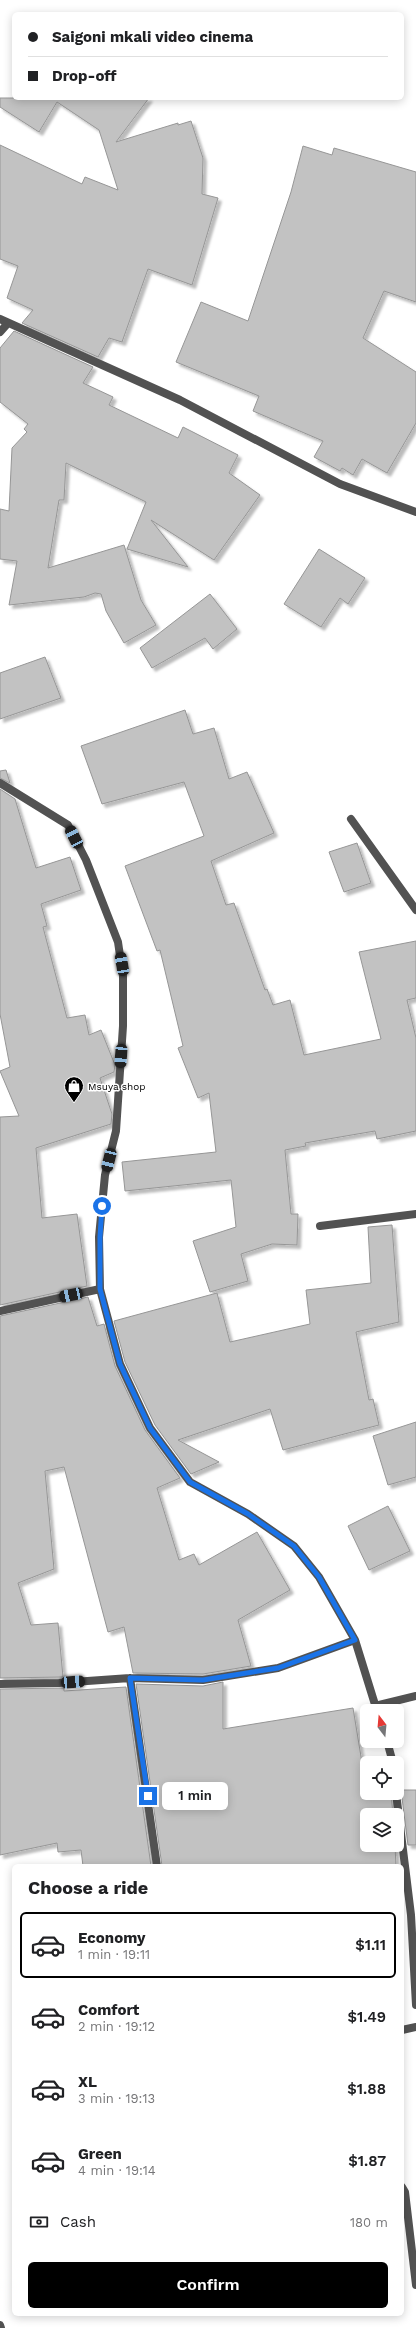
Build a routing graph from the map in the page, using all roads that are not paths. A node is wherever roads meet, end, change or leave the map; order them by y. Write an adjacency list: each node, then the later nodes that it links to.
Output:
1 (0, 318): 2 (street)
2 (8, 323): 3 (street); 4 (street)
3 (0, 332)
4 (416, 512)
5 (0, 783): 10 (street)
6 (351, 819): 7 (street)
7 (416, 910)
8 (416, 1214): 9 (street)
9 (320, 1226)
10 (100, 1289): 11 (street); 12 (street)
11 (0, 1311)
12 (355, 1640): 13 (street); 16 (street)
13 (130, 1678): 14 (street); 19 (street)
14 (0, 1684)
15 (416, 1696): 17 (street)
16 (375, 1704)
17 (389, 1704)
18 (397, 1800): 20 (street)
19 (157, 1864)
20 (416, 2005)
21 (416, 2027): 22 (street)
22 (404, 2030)
23 (404, 2192): 24 (street)
24 (416, 2285)
25 (0, 2325): 26 (street)
26 (1, 2328)

